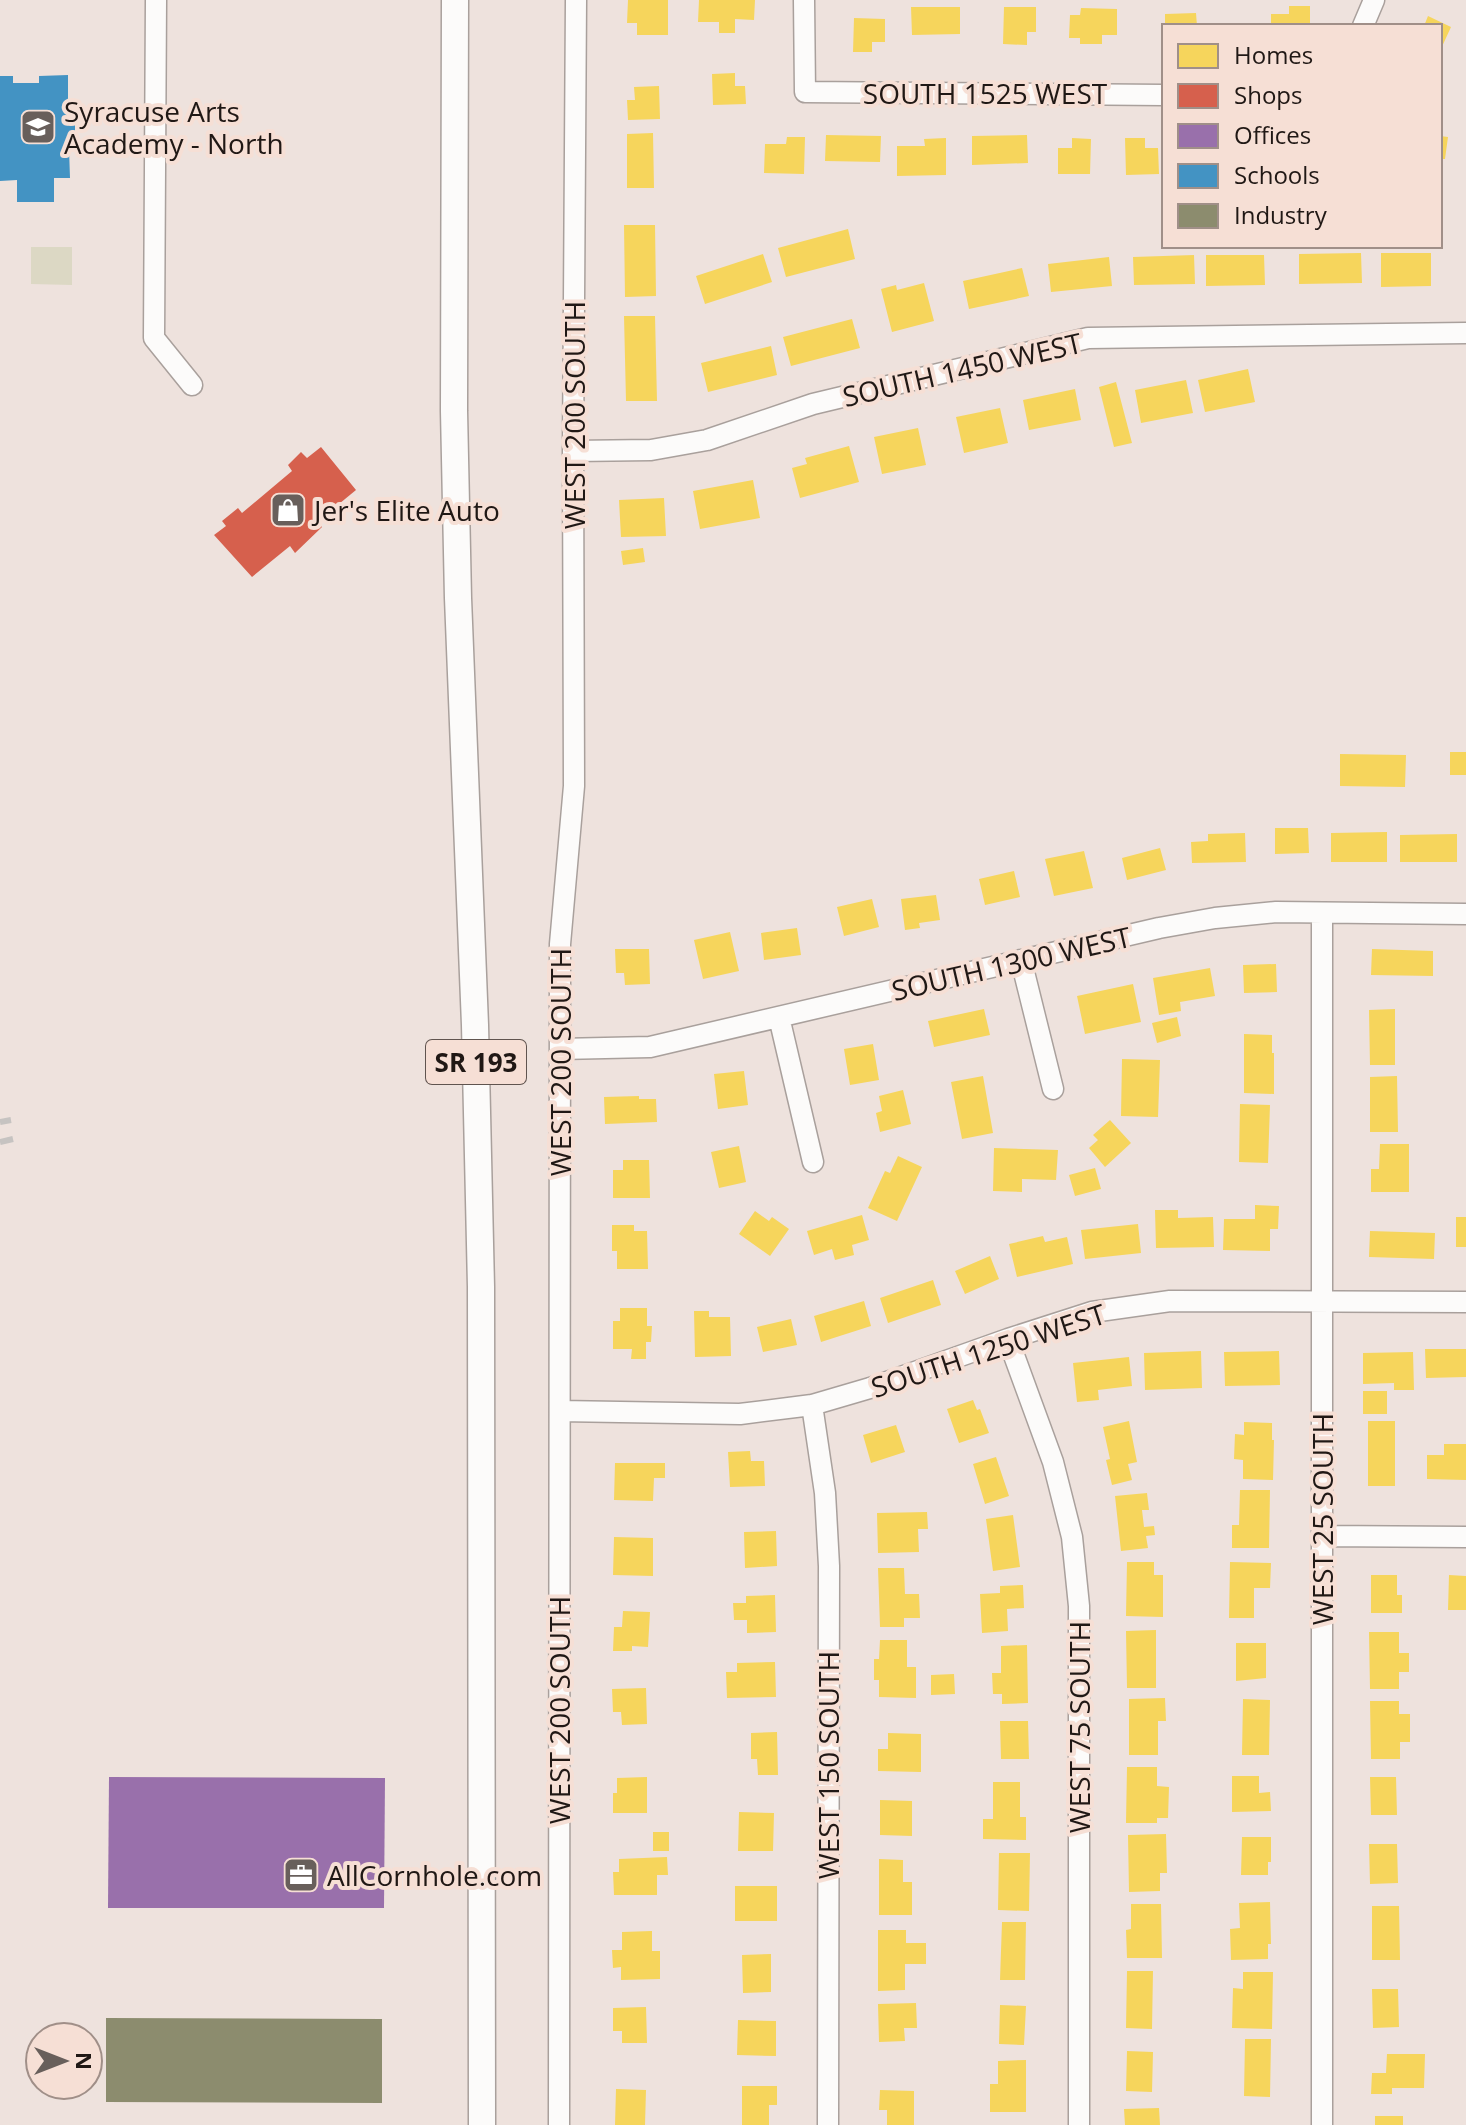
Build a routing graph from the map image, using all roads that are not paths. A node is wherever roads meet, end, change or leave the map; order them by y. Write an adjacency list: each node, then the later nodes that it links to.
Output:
1 (156, 0): 9 (street)
2 (455, 0): 25 (main road, SR 193)
3 (576, 0): 10 (street, WEST 200 SOUTH)
4 (804, 0): 7 (street, SOUTH 1525 WEST)
5 (1374, 0): 6 (street)
6 (1364, 24)
7 (1162, 95)
8 (1460, 333): 10 (street, SOUTH 1450 WEST)
9 (192, 385)
10 (573, 451): 15 (street, WEST 200 SOUTH)
11 (1322, 913): 12 (street, SOUTH 1300 WEST); 13 (street, SOUTH 1300 WEST); 18 (street, WEST 25 SOUTH)
12 (1466, 914)
13 (1021, 960): 14 (street, SOUTH 1300 WEST); 16 (street)
14 (779, 1017): 15 (street, SOUTH 1300 WEST); 17 (street)
15 (560, 1049): 22 (street, WEST 200 SOUTH)
16 (1053, 1089)
17 (813, 1162)
18 (1322, 1302): 19 (street, SOUTH 1250 WEST); 20 (street, SOUTH 1250 WEST); 23 (street, WEST 25 SOUTH)
19 (1466, 1302)
20 (1008, 1339): 21 (street, SOUTH 1250 WEST); 28 (street, WEST 75 SOUTH)
21 (812, 1405): 22 (street, SOUTH 1250 WEST); 27 (street, WEST 150 SOUTH)
22 (560, 1411): 26 (street, WEST 200 SOUTH)
23 (1322, 1536): 24 (street); 29 (street, WEST 25 SOUTH)
24 (1466, 1537)
25 (482, 2125)
26 (559, 2125)
27 (828, 2125)
28 (1079, 2125)
29 (1322, 2125)

